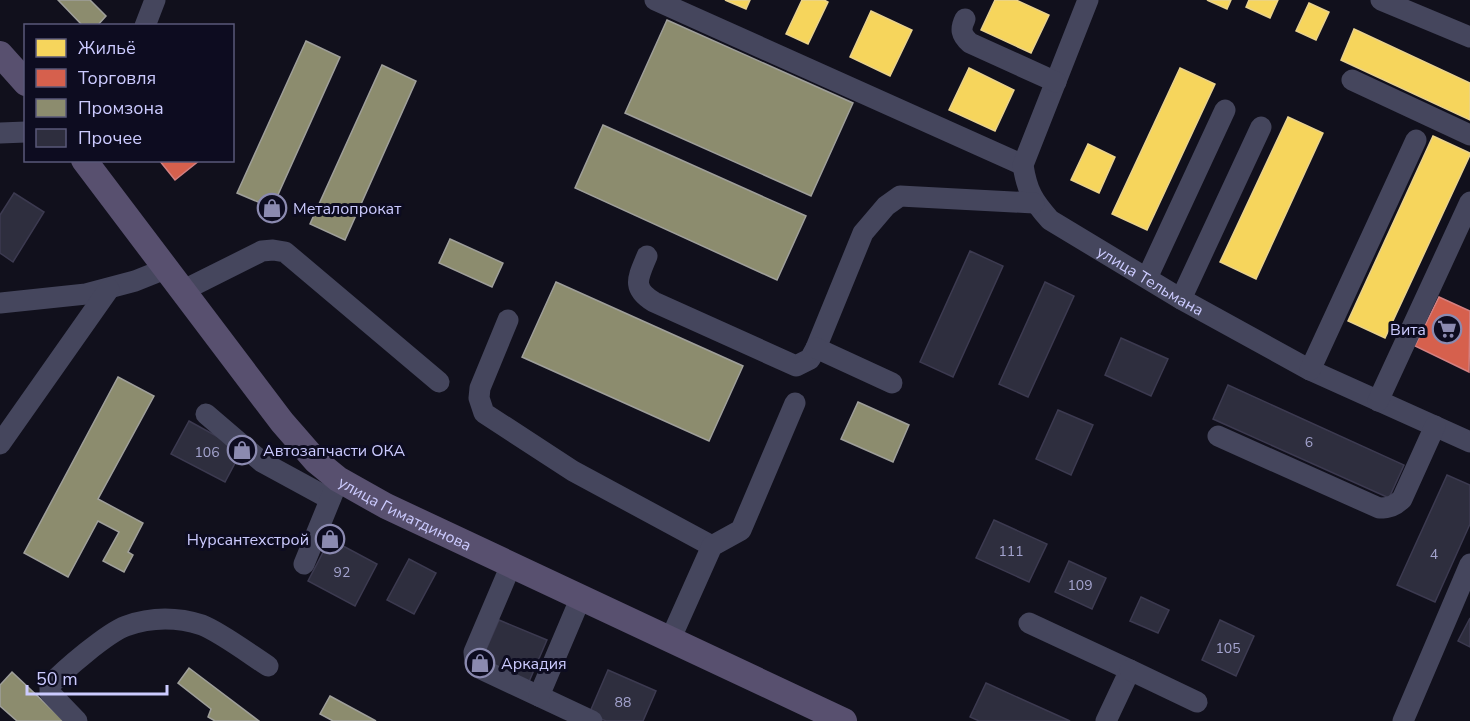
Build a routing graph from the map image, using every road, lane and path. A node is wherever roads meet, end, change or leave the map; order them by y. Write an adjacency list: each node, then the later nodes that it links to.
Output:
1 (155, 0): 6 (street)
2 (655, 0): 19 (street)
3 (1088, 0): 11 (street)
4 (1381, 0): 7 (street)
5 (965, 19): 11 (street)
6 (146, 24)
7 (1470, 37)
8 (0, 54): 10 (main road)
9 (1352, 80): 16 (street)
10 (24, 81)
11 (1056, 82): 19 (street)
12 (1225, 110): 24 (street)
13 (1261, 127): 27 (street)
14 (24, 132): 15 (street)
15 (0, 133)
16 (1470, 135)
17 (1416, 140): 31 (street)
18 (88, 163): 23 (main road, улица Гиматдинова)
19 (1023, 165): 21 (street, улица Тельмана)
20 (1470, 202): 34 (street)
21 (1034, 203): 24 (street, улица Тельмана); 30 (street)
22 (647, 256): 30 (street)
23 (165, 269): 25 (street); 26 (main road, улица Гиматдинова)
24 (1147, 278): 27 (street, улица Тельмана)
25 (109, 289): 28 (street); 40 (street)
26 (182, 291): 32 (street); 41 (main road, улица Гиматдинова)
27 (1181, 299): 31 (street, улица Тельмана)
28 (0, 303)
29 (508, 320): 42 (street)
30 (816, 348): 33 (street)
31 (1310, 370): 34 (street, улица Тельмана)
32 (439, 382)
33 (892, 383)
34 (1378, 401): 37 (street, улица Тельмана)
35 (795, 403): 42 (street)
36 (206, 414): 41 (street)
37 (1435, 426): 38 (street); 39 (street, улица Тельмана)
38 (1218, 436)
39 (1470, 442)
40 (0, 444)
41 (334, 489): 43 (street); 45 (main road, улица Гиматдинова)
42 (712, 546): 48 (street)
43 (304, 564)
44 (1470, 564): 58 (street)
45 (511, 565): 46 (main road, улица Гиматдинова); 51 (street)
46 (581, 597): 48 (main road, улица Гиматдинова); 51 (street)
47 (1029, 623): 50 (street)
48 (670, 640): 53 (main road, улица Гиматдинова)
49 (268, 666): 54 (street)
50 (1130, 670): 52 (street); 57 (street)
51 (539, 696): 55 (street)
52 (1197, 702)
53 (818, 716): 56 (main road, улица Гиматдинова)
54 (77, 721)
55 (592, 721)
56 (844, 721)
57 (1106, 721)
58 (1403, 721)

